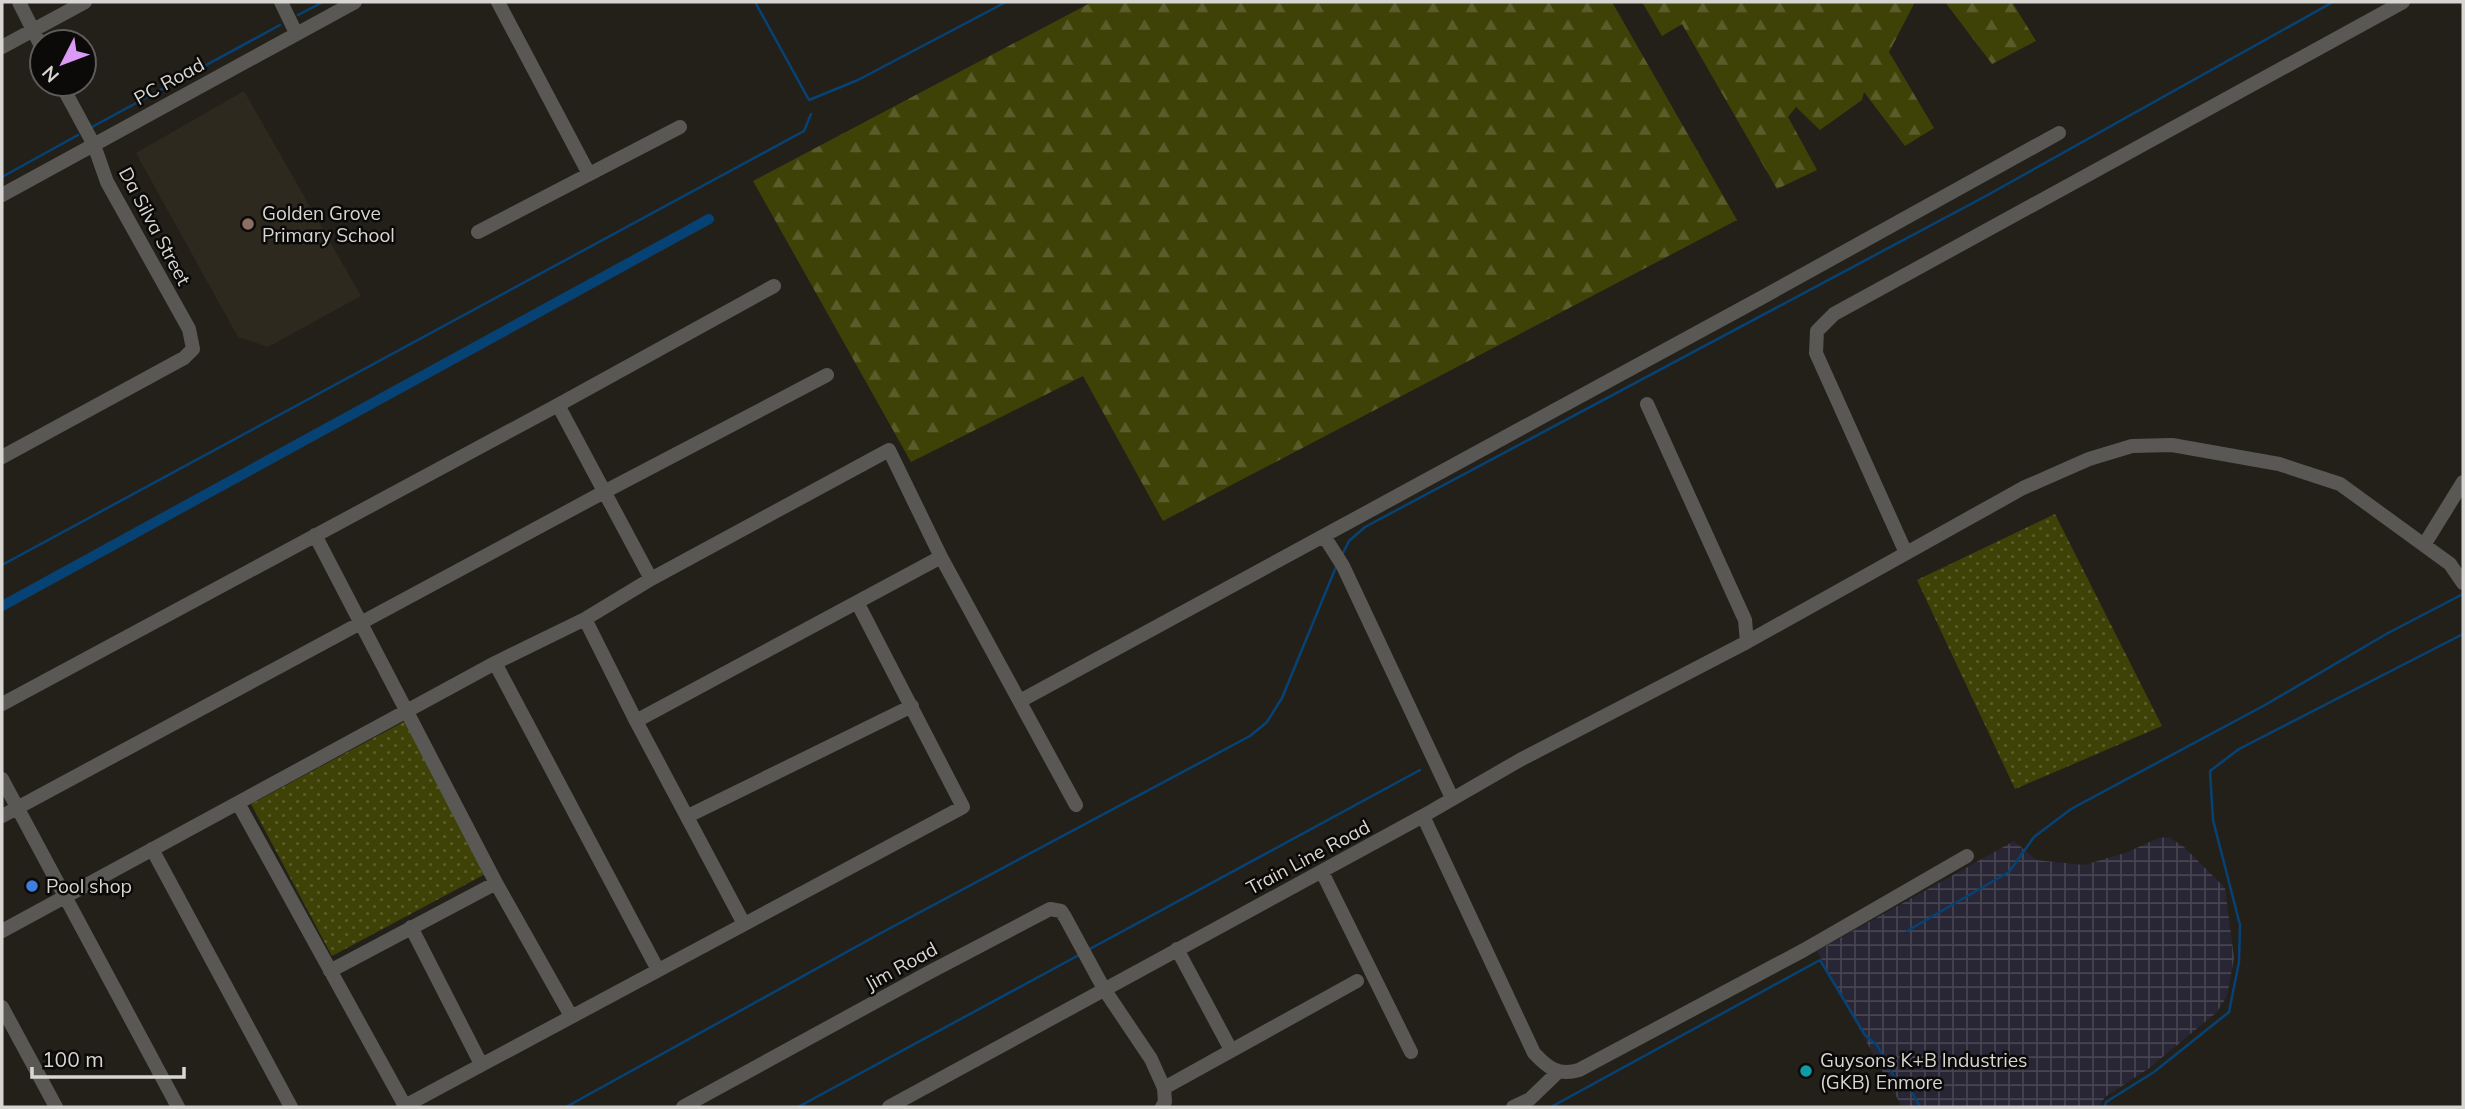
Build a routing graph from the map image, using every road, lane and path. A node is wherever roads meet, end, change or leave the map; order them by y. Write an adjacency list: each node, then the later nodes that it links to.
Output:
1 (19, 2): 7 (street)
2 (85, 2): 8 (street)
3 (281, 2): 10 (street)
4 (355, 2): 10 (street, PC Road)
5 (498, 2): 16 (street)
6 (2403, 2): 29 (street)
7 (32, 28)
8 (37, 28)
9 (28, 33): 11 (street)
10 (296, 33): 15 (street, PC Road)
11 (2, 47)
12 (69, 98): 15 (street, Da Silva Street)
13 (680, 127): 16 (street)
14 (2059, 133): 27 (street)
15 (94, 145): 17 (street, PC Road); 23 (street, Da Silva Street)
16 (589, 174): 18 (street)
17 (2, 195)
18 (478, 232)
19 (774, 286): 22 (street)
20 (827, 375): 25 (street)
21 (1647, 404): 36 (street)
22 (558, 405): 25 (street); 26 (street)
23 (2, 457)
24 (2463, 482): 28 (street)
25 (604, 492): 31 (street); 35 (street)
26 (315, 535): 35 (street); 39 (street)
27 (1324, 536): 38 (street); 44 (street)
28 (2424, 545): 29 (street, Train Line Road); 32 (street, Train Line Road)
29 (1906, 553): 36 (street, Train Line Road)
30 (941, 557): 31 (street); 33 (street); 38 (street)
31 (651, 579): 34 (street)
32 (2463, 583)
33 (857, 602): 40 (street); 42 (street)
34 (585, 618): 37 (street); 42 (street)
35 (361, 624): 41 (street); 47 (street)
36 (1747, 642): 44 (street, Train Line Road)
37 (495, 663): 41 (street); 60 (street)
38 (1020, 701): 46 (street)
39 (2, 704)
40 (912, 706): 49 (street); 56 (street)
41 (405, 712): 45 (street); 54 (street)
42 (636, 721): 49 (street)
43 (2, 779): 47 (street)
44 (1452, 798): 50 (street, Train Line Road)
45 (238, 803): 51 (street); 61 (street)
46 (1076, 805)
47 (17, 808): 48 (street); 55 (street)
48 (2, 816)
49 (688, 816): 56 (street)
50 (1423, 817): 53 (street, Train Line Road); 69 (street)
51 (152, 849): 55 (street); 73 (street)
52 (1967, 856): 69 (street)
53 (1322, 872): 59 (street, Train Line Road); 67 (street)
54 (496, 883): 57 (street); 65 (street)
55 (65, 896): 58 (street); 72 (street)
56 (744, 924): 60 (street)
57 (411, 927): 61 (street); 68 (street)
58 (2, 931)
59 (1177, 949): 63 (street, Train Line Road); 66 (street)
60 (658, 970): 65 (street)
61 (330, 971): 74 (street)
62 (1357, 981): 66 (street)
63 (1104, 989): 70 (street, Jim Road); 75 (street, Jim Road); 76 (street, Train Line Road)
64 (2, 1007): 71 (street)
65 (571, 1016): 68 (street)
66 (1231, 1050): 70 (street)
67 (1411, 1052)
68 (481, 1064): 74 (street)
69 (1558, 1072): 78 (street)
70 (1164, 1088): 77 (street)
71 (56, 1107)
72 (178, 1107)
73 (291, 1107)
74 (404, 1107)
75 (683, 1107)
76 (889, 1107)
77 (1162, 1107)
78 (1513, 1107)

